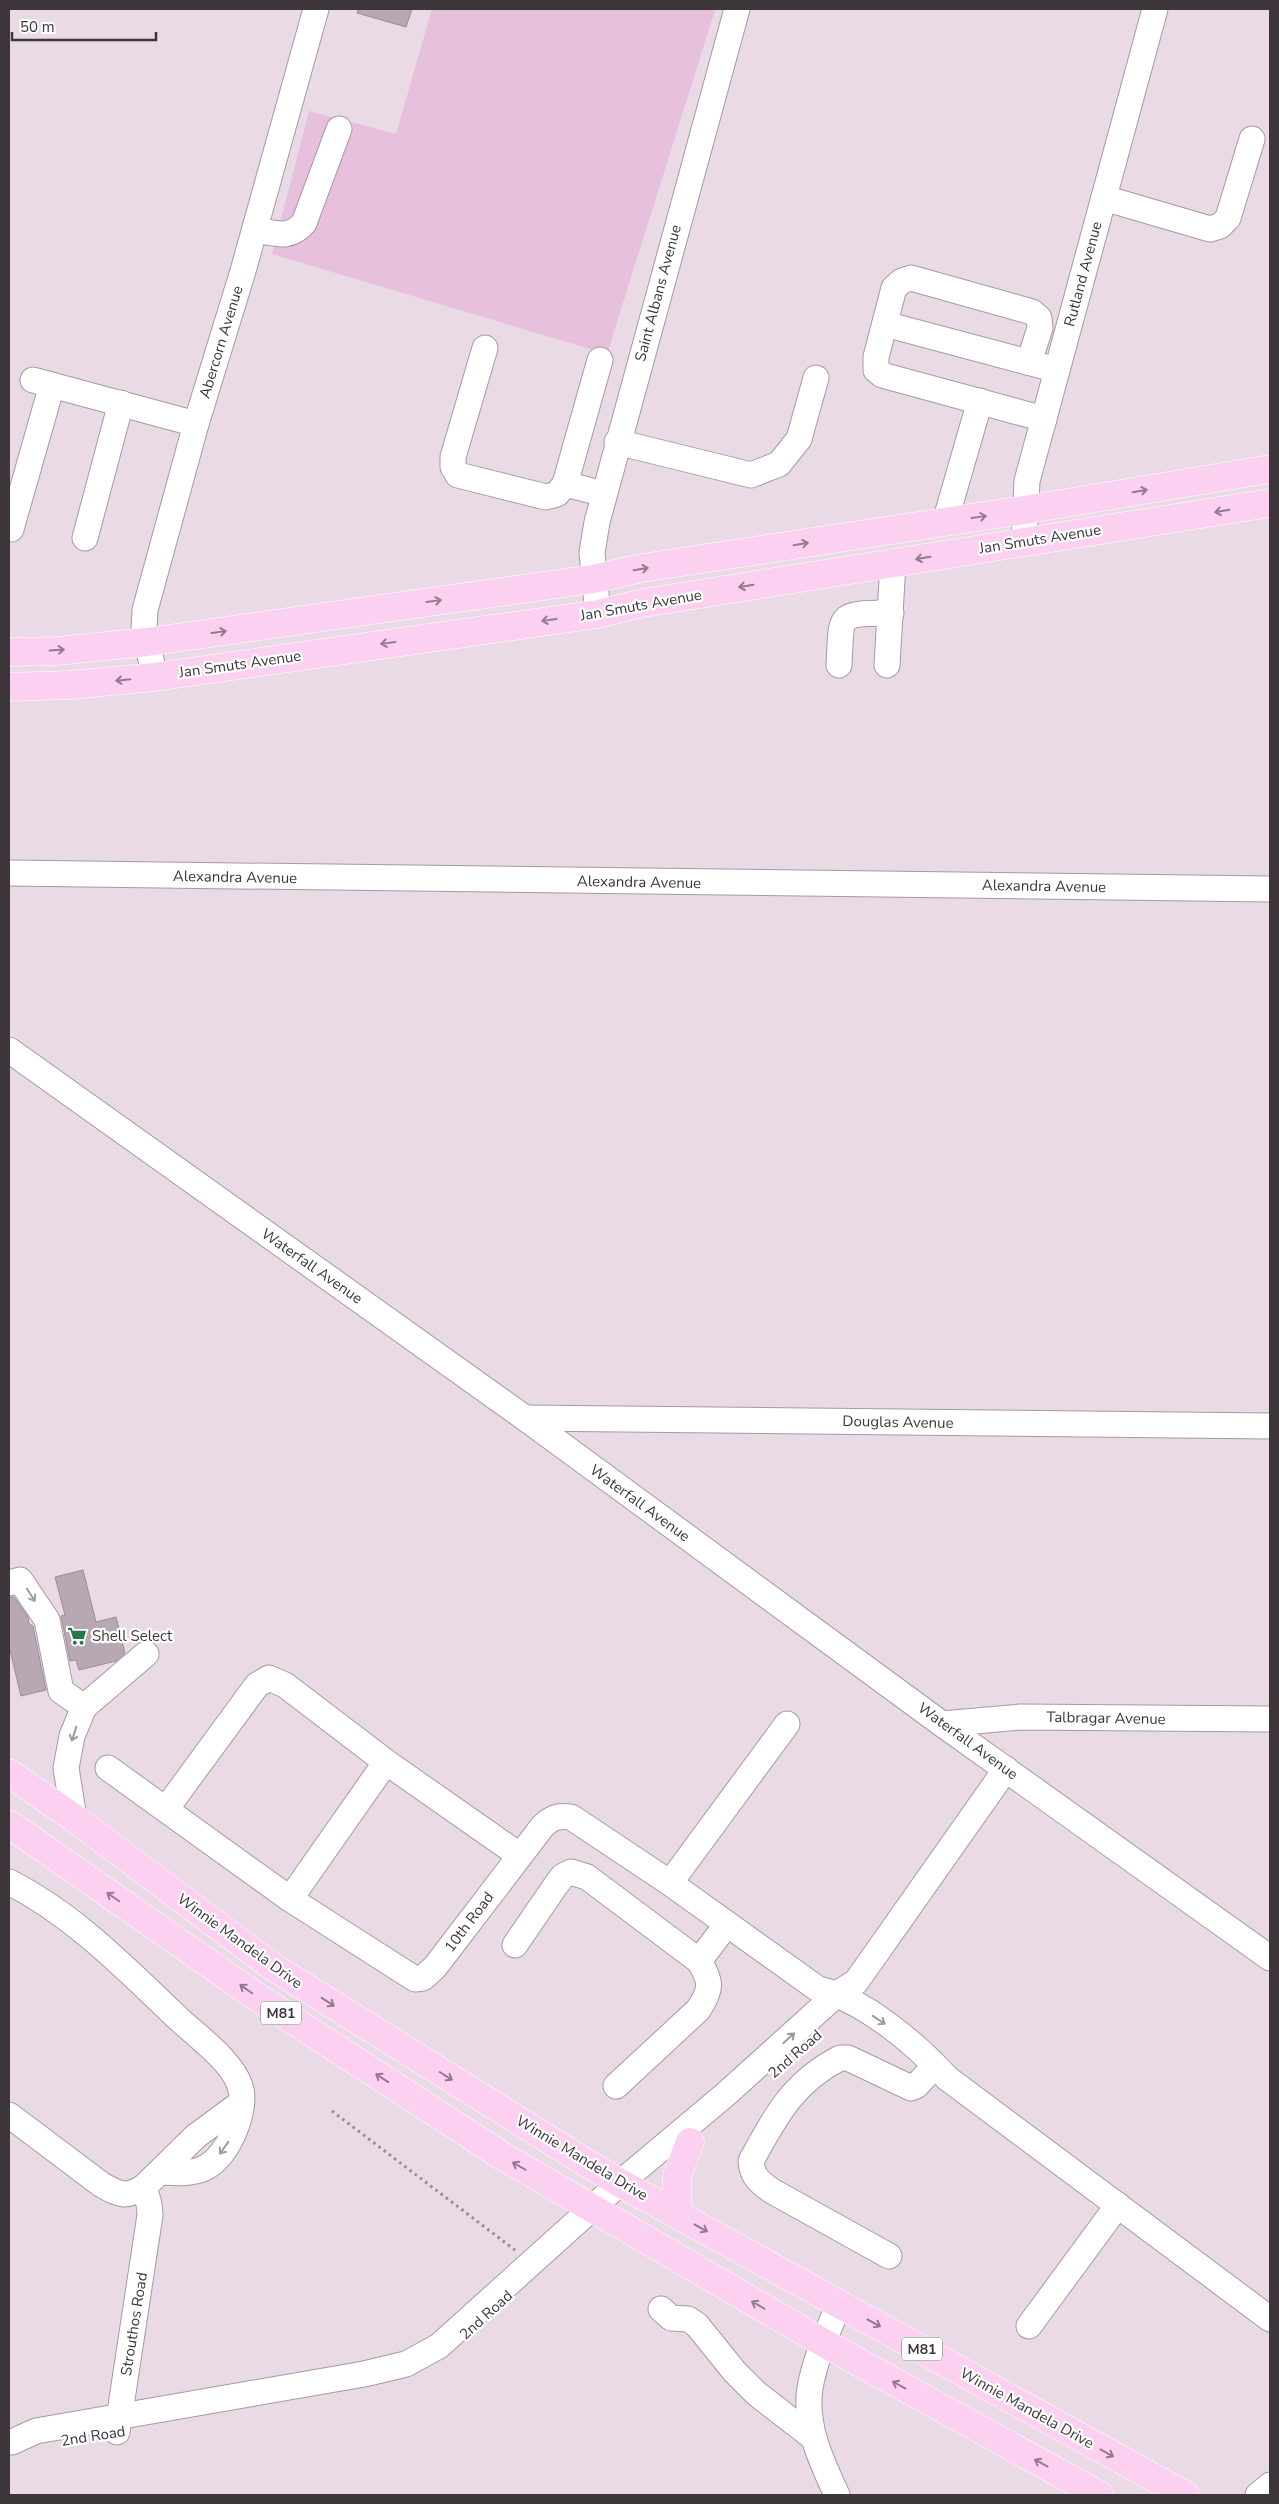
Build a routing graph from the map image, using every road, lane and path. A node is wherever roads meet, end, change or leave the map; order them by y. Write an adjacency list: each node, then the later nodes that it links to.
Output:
1 (316, 9): 7 (street, Abercorn Avenue)
2 (737, 9): 18 (street, Saint Albans Avenue)
3 (1155, 9): 6 (street, Rutland Avenue)
4 (339, 129): 7 (street)
5 (1252, 139): 6 (street)
6 (1104, 198): 12 (street, Rutland Avenue)
7 (255, 230): 17 (street, Abercorn Avenue)
8 (885, 324): 11 (street); 11 (street); 14 (street)
9 (485, 348): 20 (street)
10 (600, 360): 20 (street)
11 (1030, 362): 12 (street)
12 (1058, 370): 16 (street, Rutland Avenue)
13 (816, 378): 18 (street)
14 (980, 401): 16 (street); 24 (street)
15 (121, 403): 17 (street); 25 (street); 26 (street)
16 (1044, 419): 23 (street, Rutland Avenue)
17 (196, 424): 32 (street, Abercorn Avenue)
18 (617, 442): 21 (street, Saint Albans Avenue)
19 (1270, 469): 23 (main road, Jan Smuts Avenue, one-way to 19)
20 (565, 484): 21 (street)
21 (604, 494): 29 (street, Saint Albans Avenue)
22 (1270, 504): 27 (main road, Jan Smuts Avenue, one-way to 27)
23 (1024, 510): 24 (main road, Jan Smuts Avenue, one-way to 23); 27 (street, Rutland Avenue)
24 (945, 522): 29 (main road, Jan Smuts Avenue, one-way to 24)
25 (11, 529)
26 (85, 538)
27 (1024, 541): 28 (main road, Jan Smuts Avenue, one-way to 28)
28 (894, 562): 30 (street); 31 (main road, Jan Smuts Avenue, one-way to 31)
29 (593, 579): 31 (street, Saint Albans Avenue); 32 (main road, Jan Smuts Avenue, one-way to 29)
30 (891, 613): 34 (street); 35 (street)
31 (598, 614): 36 (main road, Jan Smuts Avenue, one-way to 36)
32 (147, 642): 33 (main road, Jan Smuts Avenue, one-way to 32); 36 (street, Abercorn Avenue)
33 (9, 652)
34 (839, 665)
35 (887, 665)
36 (155, 677): 37 (main road, Jan Smuts Avenue, one-way to 37)
37 (9, 687)
38 (9, 873): 39 (street, Alexandra Avenue)
39 (1270, 889)
40 (9, 1050): 41 (street, Waterfall Avenue)
41 (525, 1418): 42 (street, Douglas Avenue); 48 (street, Waterfall Avenue)
42 (1270, 1426)
43 (9, 1583): 45 (street, one-way to 45)
44 (146, 1654): 45 (street)
45 (84, 1707): 54 (street, one-way to 54)
46 (1270, 1719): 48 (street, Talbragar Avenue)
47 (787, 1724): 58 (street)
48 (942, 1724): 51 (street, Waterfall Avenue)
49 (386, 1762): 53 (street); 56 (street); 59 (street)
50 (108, 1768): 53 (street, 10th Road)
51 (1006, 1769): 62 (street, Waterfall Avenue); 64 (street, 2nd Road)
52 (9, 1773): 54 (main road, Winnie Mandela Drive / M81)
53 (166, 1809): 59 (street, 10th Road)
54 (74, 1818): 71 (main road, Winnie Mandela Drive / M81, one-way to 71)
55 (9, 1824): 73 (main road, M81, one-way to 55)
56 (519, 1855): 58 (street, 10th Road); 59 (street, 10th Road)
57 (9, 1882): 70 (street)
58 (670, 1883): 60 (street, 10th Road)
59 (290, 1899)
60 (727, 1924): 63 (street); 64 (street, 10th Road)
61 (515, 1945): 63 (street)
62 (1270, 1958)
63 (699, 1961): 66 (street)
64 (839, 1997): 65 (street, 10th Road); 69 (street, 2nd Road); 71 (street, 2nd Road, one-way to 64)
65 (939, 2074): 72 (street, 10th Road); 75 (street)
66 (616, 2086)
67 (332, 2111): 76 (path)
68 (9, 2115): 70 (street)
69 (690, 2142): 71 (street, 2nd Road); 74 (main road)
70 (152, 2180): 82 (street, Strouthos Road)
71 (626, 2186): 73 (street, 2nd Road); 74 (main road, Winnie Mandela Drive / M81)
72 (1118, 2205): 79 (street, 10th Road); 80 (street)
73 (599, 2212): 76 (street, 2nd Road); 81 (main road, M81, one-way to 73); 82 (street, 2nd Road)
74 (677, 2214): 77 (main road, Winnie Mandela Drive / M81, one-way to 77)
75 (889, 2256)
76 (531, 2262): 82 (street, 2nd Road)
77 (839, 2304): 81 (street); 88 (main road, Winnie Mandela Drive / M81, one-way to 88)
78 (661, 2309): 83 (street)
79 (1270, 2319)
80 (1029, 2326)
81 (824, 2343): 83 (street); 87 (main road, M81, one-way to 81)
82 (119, 2425): 84 (street, 2nd Road)
83 (814, 2438): 86 (street)
84 (10, 2442)
85 (1270, 2485): 89 (street)
86 (837, 2495)
87 (1099, 2495)
88 (1185, 2495)
89 (1258, 2495)

